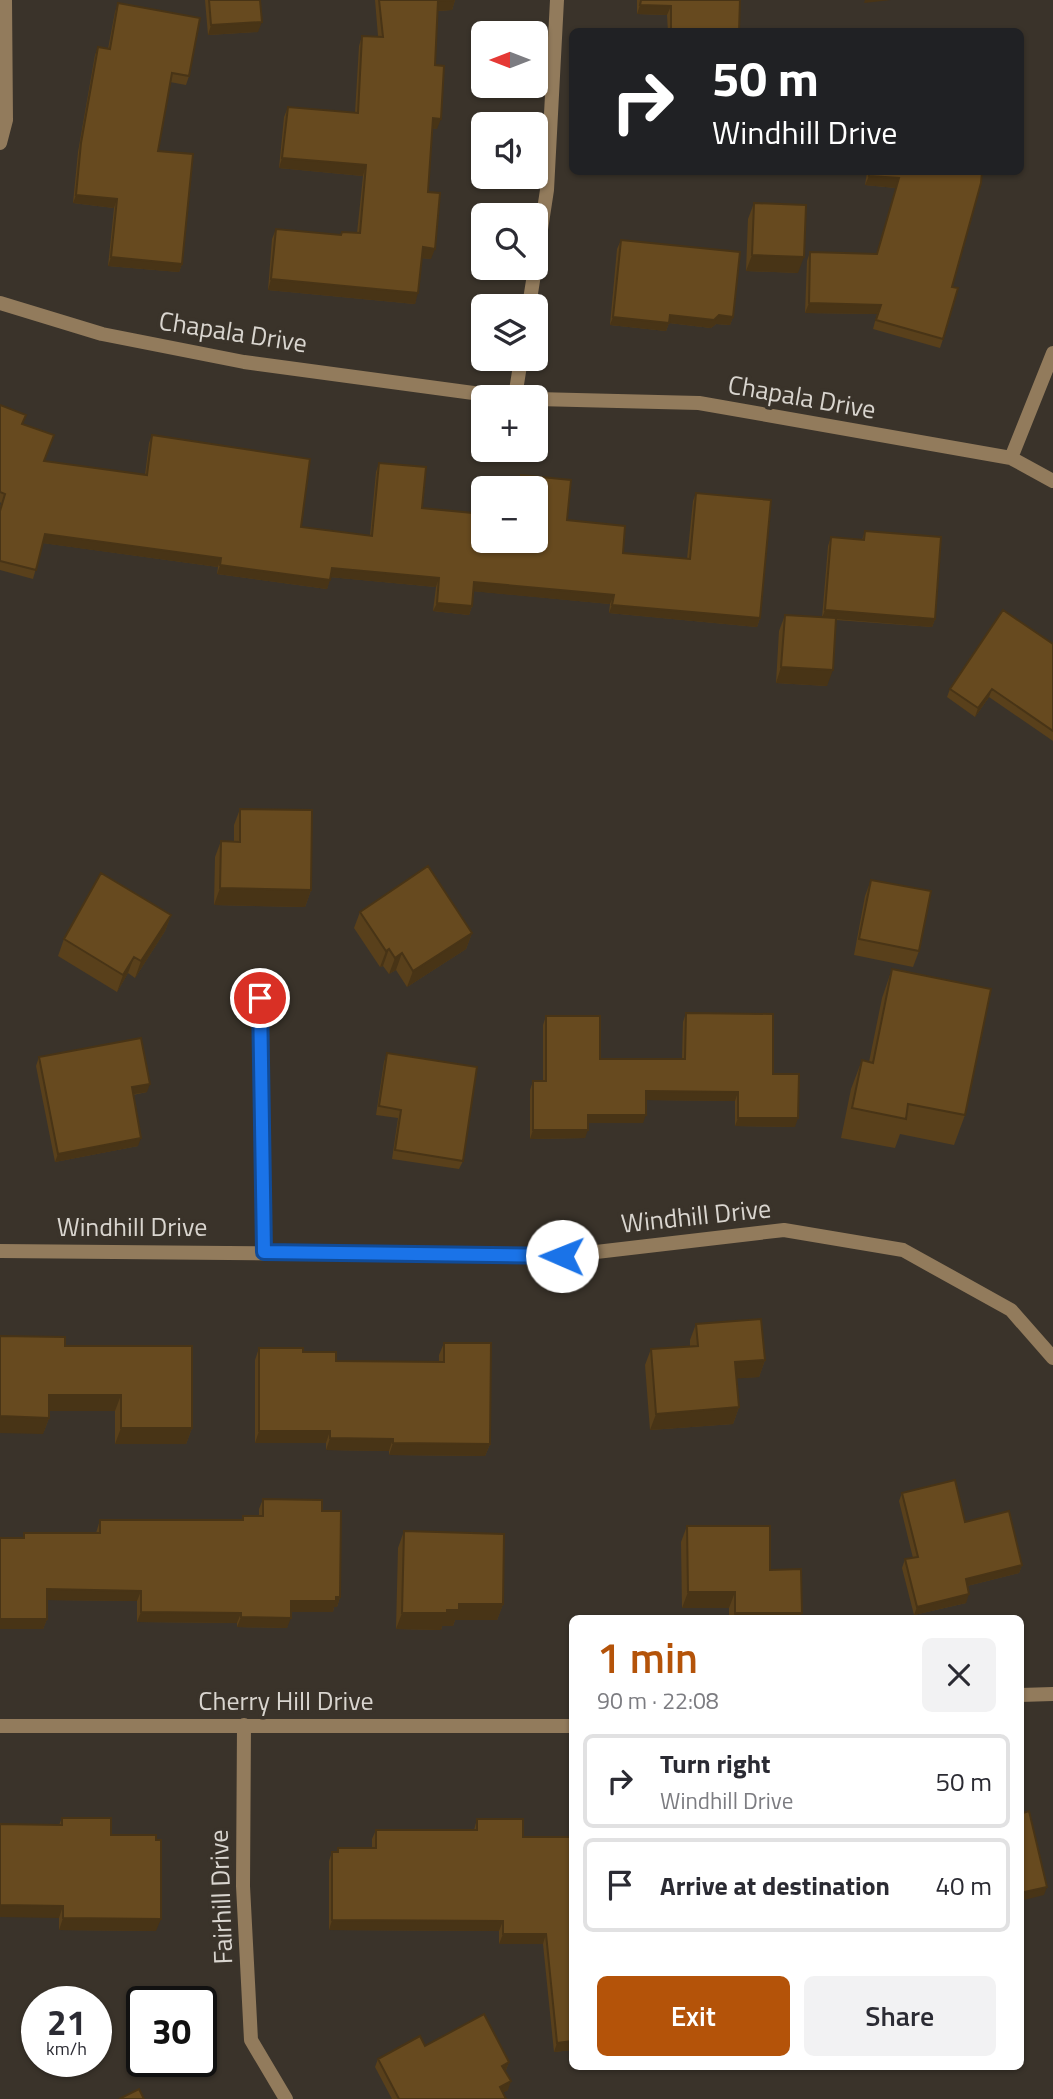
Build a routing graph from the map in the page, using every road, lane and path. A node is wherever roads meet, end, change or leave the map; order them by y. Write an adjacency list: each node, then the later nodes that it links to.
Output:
1 (5, 0): 3 (street)
2 (557, 0): 4 (street)
3 (0, 143)
4 (545, 203)
5 (0, 303): 7 (street, Chapala Drive)
6 (1053, 353): 9 (street)
7 (471, 393)
8 (548, 400): 9 (street, Chapala Drive)
9 (1011, 458): 10 (street, Chapala Drive)
10 (1053, 481)
11 (260, 998): 13 (street)
12 (0, 1251): 13 (street, Windhill Drive)
13 (264, 1252): 14 (street, Windhill Drive)
14 (1053, 1358)
15 (1053, 1694): 16 (street)
16 (1024, 1695)
17 (244, 1725): 18 (street, Cherry Hill Drive); 19 (street, Cherry Hill Drive); 20 (street, Fairhill Drive)
18 (0, 1726)
19 (569, 1726)
20 (286, 2099)

